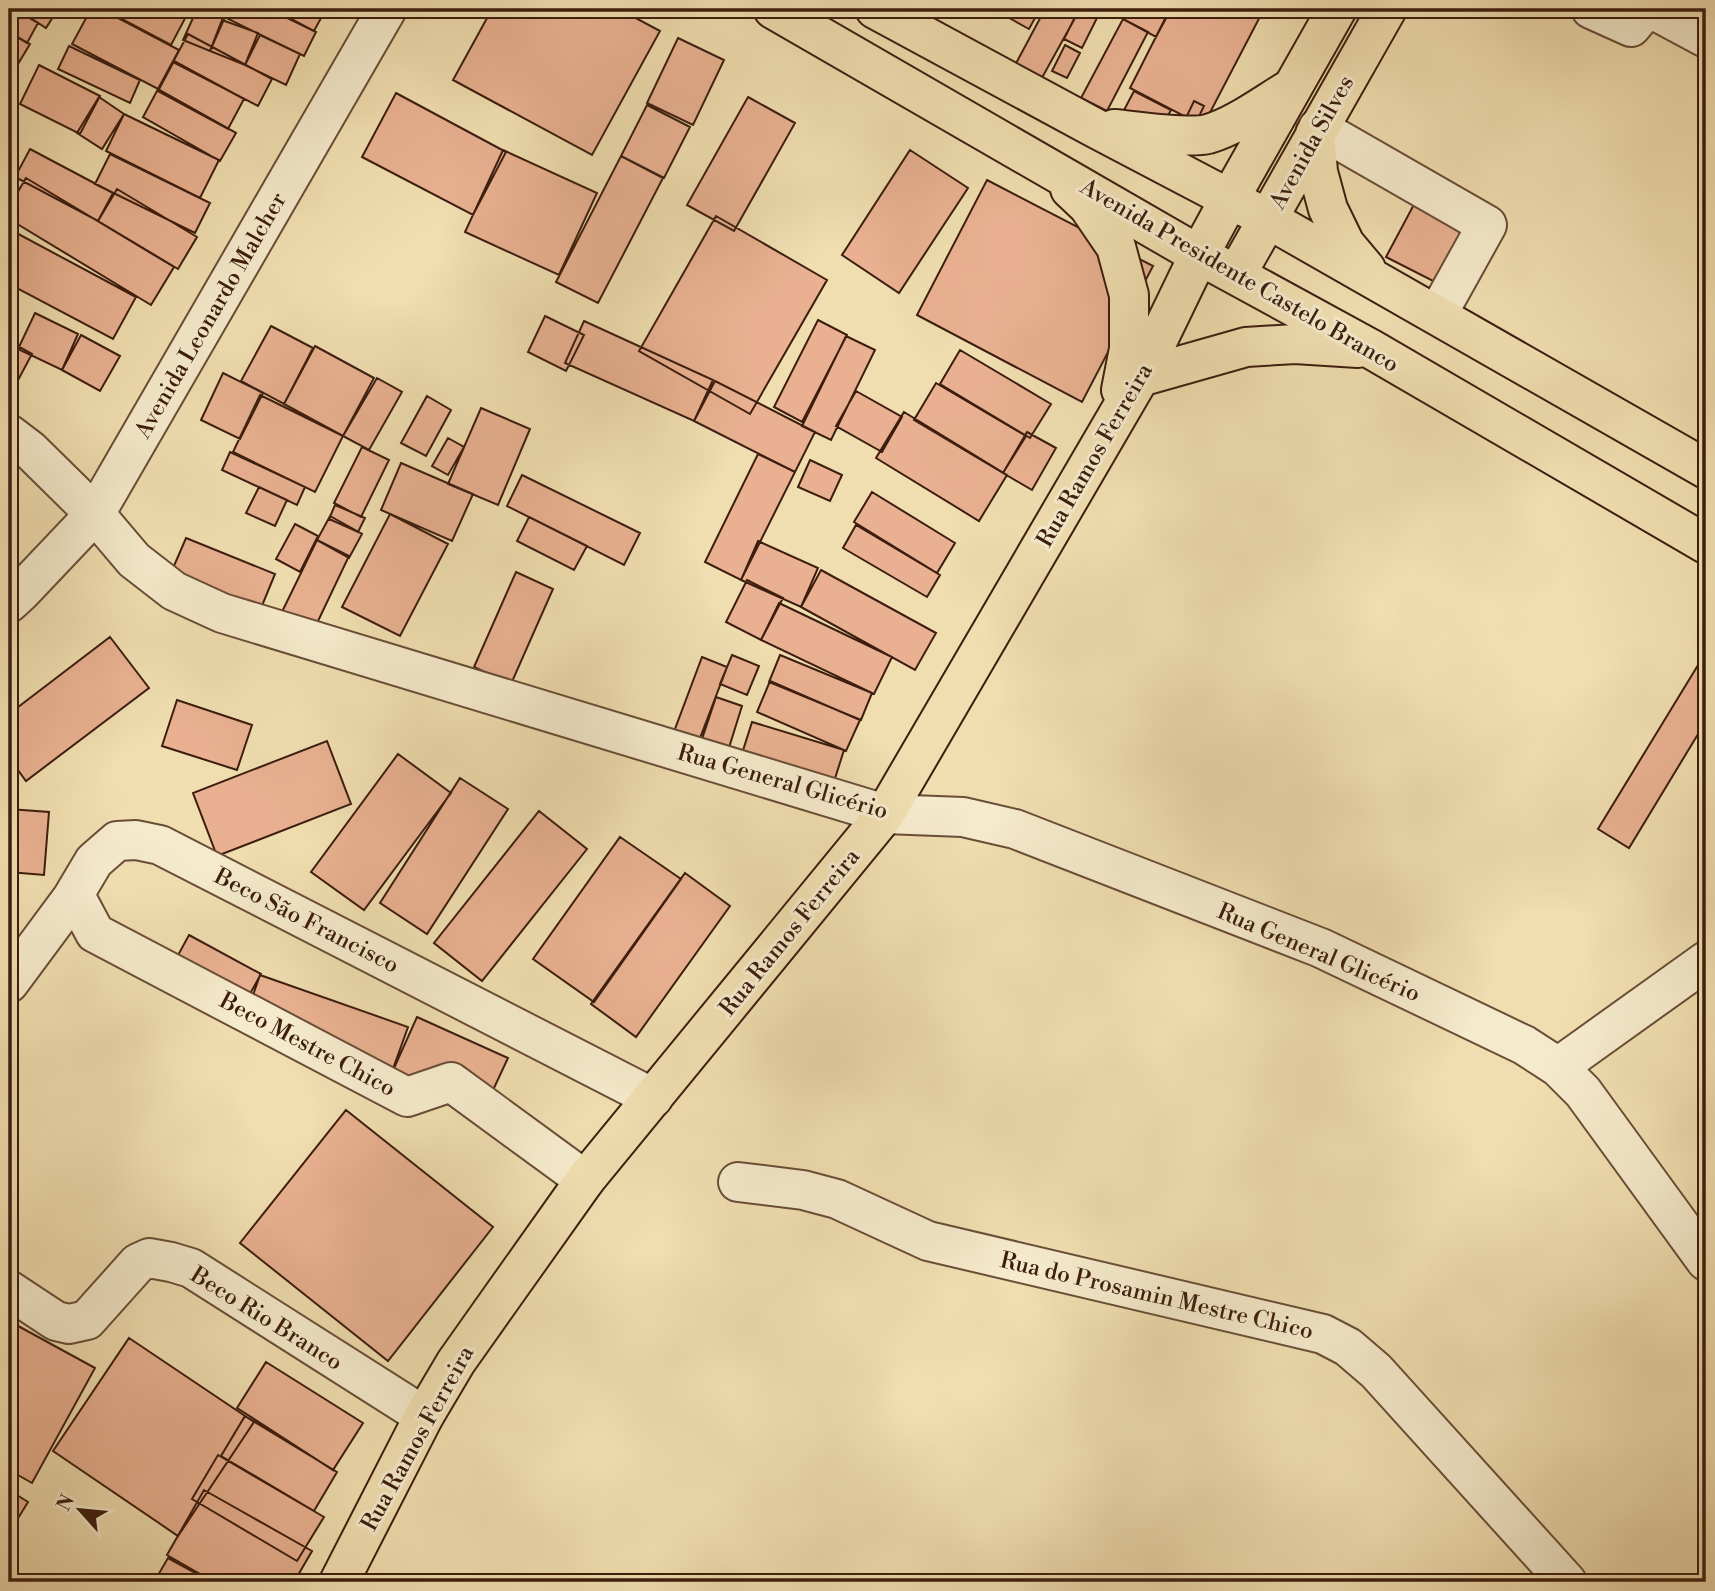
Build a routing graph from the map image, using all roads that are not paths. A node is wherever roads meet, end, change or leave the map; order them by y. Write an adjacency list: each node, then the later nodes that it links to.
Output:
1 (387, 9): 25 (street, Avenida Leonardo Malcher)
2 (875, 9): 11 (main road)
3 (1337, 9): 10 (main road, Avenida Silves)
4 (1387, 9): 12 (main road, Avenida Silves)
5 (1591, 9): 6 (street)
6 (1646, 9)
7 (1652, 9): 9 (street)
8 (794, 14): 13 (main road, Avenida Presidente Castelo Branco)
9 (1706, 38)
10 (1292, 88): 11 (main road); 14 (main road, Avenida Silves)
11 (1095, 128): 14 (main road)
12 (1317, 131): 15 (main road, Avenida Silves); 18 (main road); 19 (street)
13 (1046, 165): 16 (main road, Avenida Presidente Castelo Branco); 22 (main road)
14 (1230, 198): 15 (main road); 16 (main road, Avenida Silves)
15 (1268, 219): 17 (main road, Avenida Silves); 18 (main road)
16 (1199, 255): 17 (main road, Avenida Presidente Castelo Branco); 21 (main road, Rua Ramos Ferreira)
17 (1236, 275): 20 (main road, Avenida Presidente Castelo Branco)
18 (1374, 279): 19 (main road)
19 (1437, 315): 24 (main road)
20 (1371, 349): 21 (main road); 26 (main road, Avenida Presidente Castelo Branco)
21 (1140, 377): 22 (main road, Rua Ramos Ferreira)
22 (1114, 422): 28 (main road, Rua Ramos Ferreira)
23 (9, 434): 25 (street, Rua General Glicério)
24 (1706, 469)
25 (94, 514): 27 (street, Avenida Leonardo Malcher); 28 (street, Rua General Glicério)
26 (1706, 544)
27 (9, 603)
28 (885, 814): 32 (street, Rua General Glicério); 33 (main road, Rua Ramos Ferreira)
29 (72, 898): 31 (street, Beco São Francisco); 33 (street, Beco São Francisco); 34 (street, Beco Mestre Chico)
30 (1706, 961): 32 (street)
31 (9, 983)
32 (1558, 1067): 36 (street, Rua General Glicério)
33 (653, 1098): 34 (main road, Rua Ramos Ferreira)
34 (585, 1180): 38 (main road, Rua Ramos Ferreira)
35 (738, 1182): 40 (street, Rua do Prosamin Mestre Chico)
36 (1706, 1261)
37 (9, 1290): 38 (street, Beco Rio Branco)
38 (424, 1416): 39 (main road, Rua Ramos Ferreira)
39 (339, 1582)
40 (1567, 1582)

